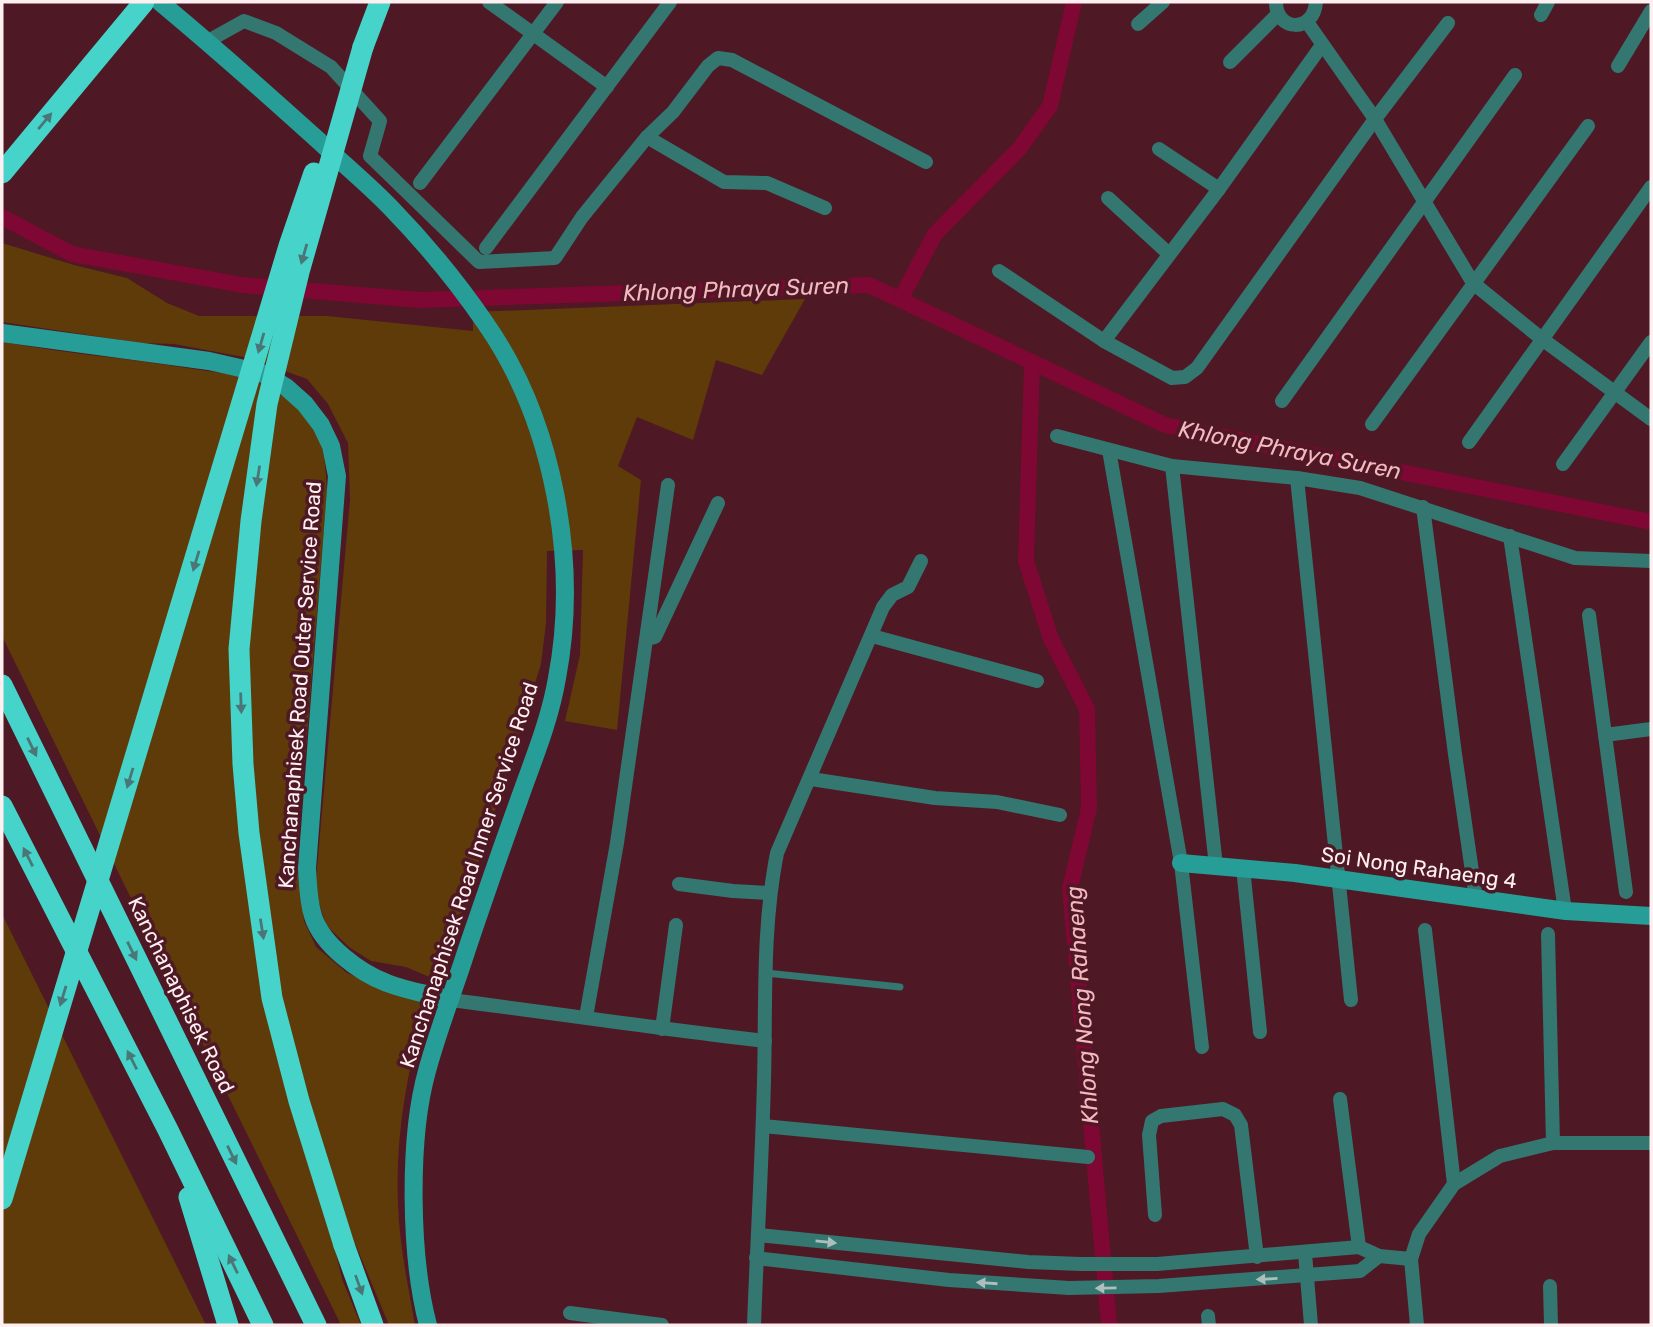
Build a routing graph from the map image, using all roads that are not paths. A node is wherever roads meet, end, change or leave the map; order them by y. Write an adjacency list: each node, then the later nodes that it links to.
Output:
1 (144, 2): 27 (highway, one-way to 1)
2 (380, 2): 17 (highway)
3 (489, 2): 14 (street)
4 (557, 2): 14 (street)
5 (670, 2): 21 (street)
6 (1163, 2): 13 (street)
7 (1316, 2): 11 (street)
8 (171, 5): 15 (main road, Kanchanaphisek Road Inner Service Road)
9 (1277, 8): 11 (street); 18 (street)
10 (1651, 11): 19 (street)
11 (1307, 22): 16 (street)
12 (1448, 23): 22 (street)
13 (1138, 24)
14 (534, 34): 21 (street); 28 (street)
15 (213, 45): 24 (street); 83 (main road, Kanchanaphisek Road Inner Service Road)
16 (1322, 45): 22 (street); 30 (street)
17 (363, 47): 97 (highway, one-way to 97, bridge); 116 (highway, one-way to 116, bridge)
18 (1230, 62)
19 (1618, 66)
20 (1515, 75): 32 (street)
21 (607, 87): 34 (street)
22 (1375, 119): 32 (street); 40 (street)
23 (1588, 126): 37 (street)
24 (647, 137): 26 (street); 33 (street)
25 (1159, 149): 30 (street)
26 (926, 162)
27 (2, 173)
28 (420, 183)
29 (1651, 187): 39 (street)
30 (1219, 189): 35 (street)
31 (1108, 198): 35 (street)
32 (1425, 202): 37 (street); 43 (street)
33 (825, 208)
34 (486, 248)
35 (1169, 254): 40 (street)
36 (999, 271): 40 (street)
37 (1473, 284): 39 (street); 45 (street)
38 (2, 332): 83 (main road, Kanchanaphisek Road Outer Service Road)
39 (1542, 339): 42 (street); 47 (street)
40 (1104, 341)
41 (1651, 342): 42 (street)
42 (1615, 393): 44 (street); 49 (street)
43 (1282, 401)
44 (1651, 419)
45 (1372, 424)
46 (1057, 436): 48 (street)
47 (1469, 442)
48 (1109, 450): 50 (street); 68 (street)
49 (1563, 464)
50 (1172, 466): 51 (street); 69 (street)
51 (1297, 478): 54 (street); 71 (street)
52 (668, 485): 59 (street)
53 (718, 503): 59 (street)
54 (1423, 507): 55 (street); 75 (street)
55 (1510, 536): 57 (street); 76 (street)
56 (921, 561): 60 (street)
57 (1651, 561)
58 (1589, 615): 64 (street)
59 (650, 636): 85 (street)
60 (872, 636): 61 (street); 65 (street)
61 (1037, 681)
62 (2, 685): 115 (highway, Kanchanaphisek Road, one-way to 115)
63 (1651, 729): 64 (street)
64 (1605, 735): 73 (street)
65 (811, 779): 67 (street); 74 (street)
66 (2, 806): 92 (highway, one-way to 66)
67 (1060, 815)
68 (1181, 863): 69 (main road, Soi Nong Rahaeng 4); 89 (street)
69 (1216, 866): 70 (main road, Soi Nong Rahaeng 4)
70 (1243, 868): 71 (main road, Soi Nong Rahaeng 4); 87 (street)
71 (1340, 880): 75 (main road, Soi Nong Rahaeng 4); 84 (street)
72 (679, 884): 74 (street)
73 (1626, 892)
74 (769, 893): 81 (street)
75 (1476, 899): 76 (main road, Soi Nong Rahaeng 4)
76 (1565, 911): 77 (main road, Soi Nong Rahaeng 4)
77 (1651, 916)
78 (676, 925): 86 (street)
79 (1425, 930): 96 (street)
80 (1548, 934): 93 (street)
81 (766, 973): 82 (lane); 88 (street)
82 (900, 987)
83 (450, 1000): 85 (street); 117 (main road, Kanchanaphisek Road Inner Service Road)
84 (1352, 1000)
85 (590, 1017): 86 (street)
86 (662, 1029): 88 (street)
87 (1260, 1032)
88 (765, 1041): 91 (street)
89 (1202, 1047)
90 (1340, 1098): 100 (street)
91 (763, 1126): 95 (street); 99 (street)
92 (168, 1130): 113 (highway); 114 (highway, one-way to 92)
93 (1553, 1143): 94 (street); 96 (street)
94 (1651, 1143)
95 (1088, 1157)
96 (1454, 1184): 105 (street)
97 (2, 1199)
98 (1155, 1215): 103 (street)
99 (758, 1235): 104 (street); 106 (street, one-way to 106)
100 (1359, 1247): 101 (street); 102 (street)
101 (1305, 1253): 103 (street); 108 (street)
102 (1379, 1256): 105 (street); 108 (street)
103 (1257, 1257): 107 (street)
104 (756, 1258): 109 (street, one-way to 104); 119 (street)
105 (1411, 1259): 121 (street)
106 (1028, 1262): 107 (street); 109 (street)
107 (1157, 1264): 110 (street)
108 (1307, 1276): 110 (street, one-way to 110); 120 (street)
109 (1028, 1286): 110 (street, one-way to 109)
110 (1159, 1286)
111 (1550, 1286): 122 (street)
112 (570, 1312): 118 (street)
113 (229, 1325)
114 (263, 1325)
115 (316, 1325)
116 (373, 1325)
117 (428, 1325)
118 (662, 1325)
119 (754, 1325)
120 (1311, 1325)
121 (1417, 1325)
122 (1551, 1325)

